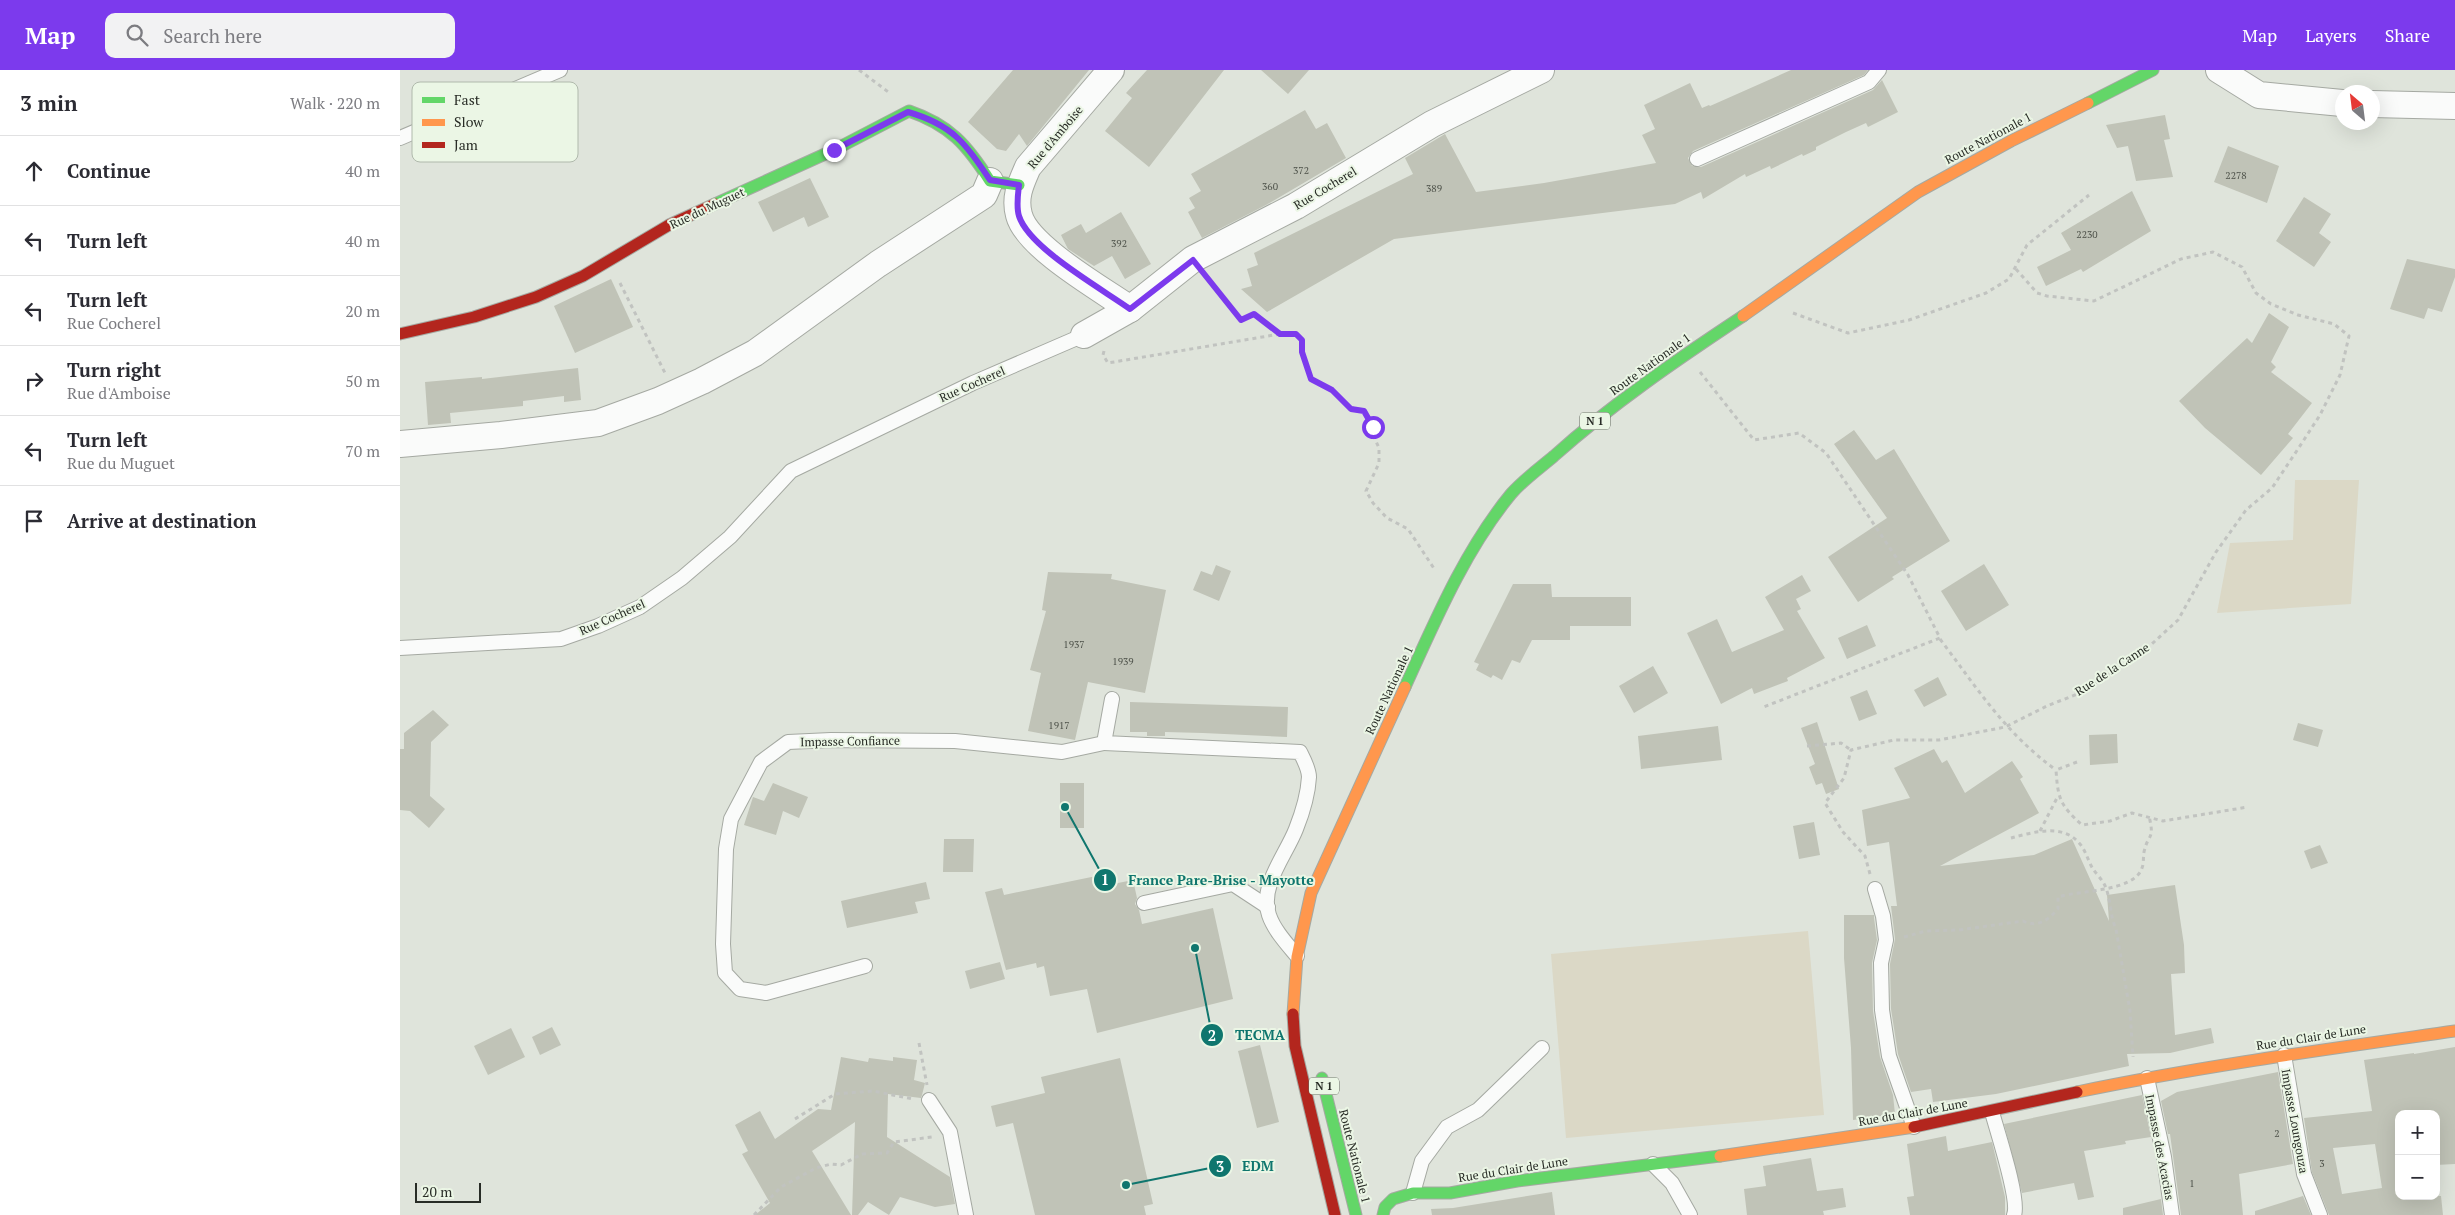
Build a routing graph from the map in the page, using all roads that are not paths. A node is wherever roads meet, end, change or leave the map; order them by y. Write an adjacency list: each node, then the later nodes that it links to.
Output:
1 (560, 70): 7 (lane)
2 (1111, 70): 15 (street, Rue d'Amboise)
3 (1541, 70): 16 (street, Rue Cocherel)
4 (1879, 70): 13 (lane)
5 (2153, 70): 26 (street, Route Nationale 1 / N 1)
6 (2219, 70): 8 (street)
7 (532, 82)
8 (2335, 102)
9 (2380, 104): 10 (street)
10 (2455, 106)
11 (412, 133): 12 (lane)
12 (400, 138)
13 (1697, 159)
14 (990, 180): 15 (street); 17 (street, Rue du Muguet); 19 (street)
15 (1019, 185): 16 (street, Rue d'Amboise)
16 (1130, 309): 18 (street, Rue Cocherel)
17 (400, 334)
18 (1094, 339): 20 (lane, Rue Cocherel)
19 (400, 444)
20 (400, 648)
21 (1112, 699): 22 (lane)
22 (1104, 743): 25 (lane, Impasse Confiance); 27 (lane, Impasse Confiance)
23 (1875, 889): 36 (lane)
24 (1144, 902): 25 (lane)
25 (1268, 907): 26 (lane)
26 (1297, 957): 28 (street, Route Nationale 1 / N 1); 40 (street, Route Nationale 1 / N 1)
27 (865, 966)
28 (1306, 996)
29 (2455, 1031): 31 (street, Rue du Clair de Lune)
30 (1542, 1048): 38 (lane)
31 (2284, 1055): 33 (street, Rue du Clair de Lune); 46 (lane, Impasse Loungouza)
32 (1319, 1066): 41 (street, Route Nationale 1 / N 1)
33 (2142, 1079): 35 (street, Rue du Clair de Lune); 45 (lane, Impasse des Acacias)
34 (929, 1100): 39 (lane)
35 (1992, 1112): 36 (street, Rue du Clair de Lune); 44 (lane)
36 (1914, 1127): 37 (street, Rue du Clair de Lune)
37 (1652, 1163): 38 (street, Rue du Clair de Lune); 43 (lane)
38 (1413, 1193): 42 (street, Rue du Clair de Lune)
39 (966, 1215)
40 (1335, 1215)
41 (1356, 1215)
42 (1383, 1215)
43 (1690, 1215)
44 (2014, 1215)
45 (2172, 1215)
46 (2320, 1215)

